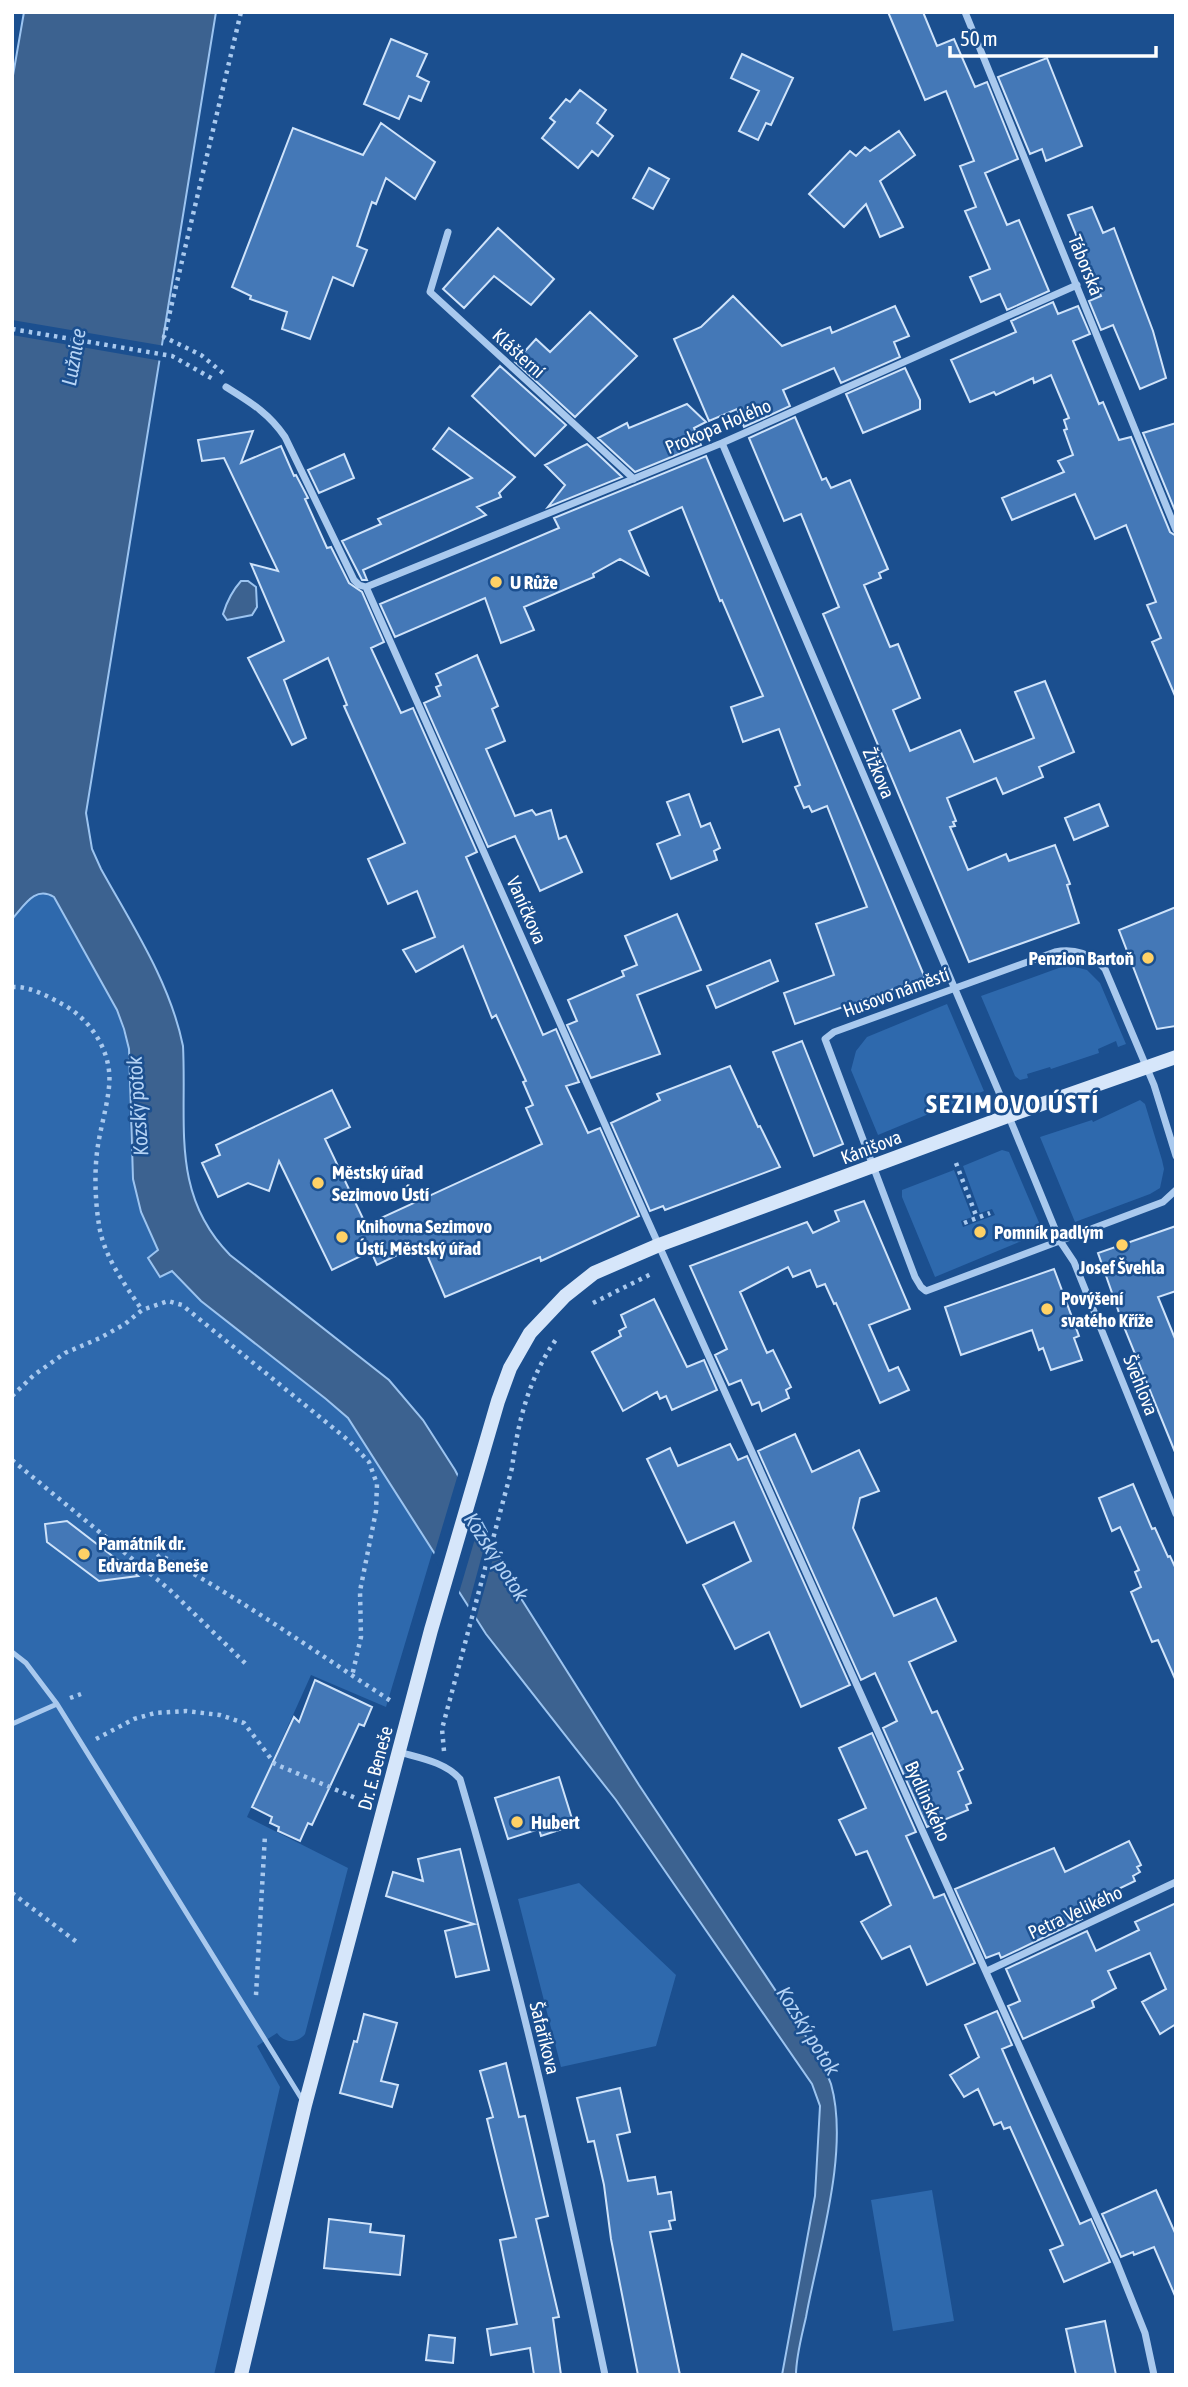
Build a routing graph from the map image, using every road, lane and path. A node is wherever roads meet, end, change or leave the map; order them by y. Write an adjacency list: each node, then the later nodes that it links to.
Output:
1 (241, 12): 7 (path)
2 (965, 12): 4 (street, Táborská)
3 (448, 232): 9 (street, Klášterní)
4 (1077, 285): 8 (street, Prokopa Holého); 10 (street, Táborská)
5 (12, 329): 6 (path)
6 (226, 387): 7 (street, Vaníčkova)
7 (246, 400): 11 (street, Vaníčkova)
8 (722, 443): 9 (street, Prokopa Holého); 13 (street, Žižkova)
9 (634, 479): 11 (street, Prokopa Holého)
10 (1176, 530)
11 (366, 587): 25 (street, Vaníčkova)
12 (12, 987): 28 (path)
13 (953, 988): 15 (street, Husovo náměstí); 16 (street, Žižkova); 19 (street, Husovo náměstí)
14 (1176, 1057): 15 (street, Kánišova)
15 (1144, 1068): 16 (street, Kánišova); 17 (street, Husovo náměstí)
16 (1008, 1115): 19 (street, Kánišova); 24 (street, Švehlova)
17 (1176, 1156)
18 (957, 1163): 22 (path)
19 (873, 1167): 24 (street, Husovo náměstí); 25 (street, Kánišova)
20 (1176, 1190): 24 (street, Husovo náměstí)
21 (990, 1213): 22 (path)
22 (976, 1218): 23 (path)
23 (964, 1223)
24 (1060, 1241): 32 (street, Švehlova)
25 (659, 1245): 42 (street, Dr. E. Beneše); 48 (street, Bydlinského)
26 (658, 1271): 27 (path)
27 (586, 1306)
28 (142, 1310): 30 (path); 36 (path)
29 (561, 1333): 41 (path)
30 (12, 1396)
31 (12, 1460): 33 (path)
32 (1176, 1514)
33 (145, 1569): 35 (path); 36 (path)
34 (12, 1652): 38 (lane)
35 (248, 1666)
36 (352, 1676): 37 (path)
37 (395, 1703)
38 (57, 1704): 39 (lane); 40 (lane)
39 (12, 1724)
40 (82, 1746): 43 (path); 49 (lane)
41 (445, 1747)
42 (399, 1752): 50 (street, Dr. E. Beneše); 52 (street, Šafaříkova)
43 (358, 1799)
44 (265, 1835): 49 (path)
45 (1176, 1882): 48 (street, Petra Velikého)
46 (12, 1893): 47 (path)
47 (78, 1942)
48 (987, 1971): 53 (street, Bydlinského)
49 (255, 2024): 50 (lane)
50 (305, 2105): 51 (street, Dr. E. Beneše)
51 (241, 2375)
52 (605, 2375)
53 (1154, 2375)

